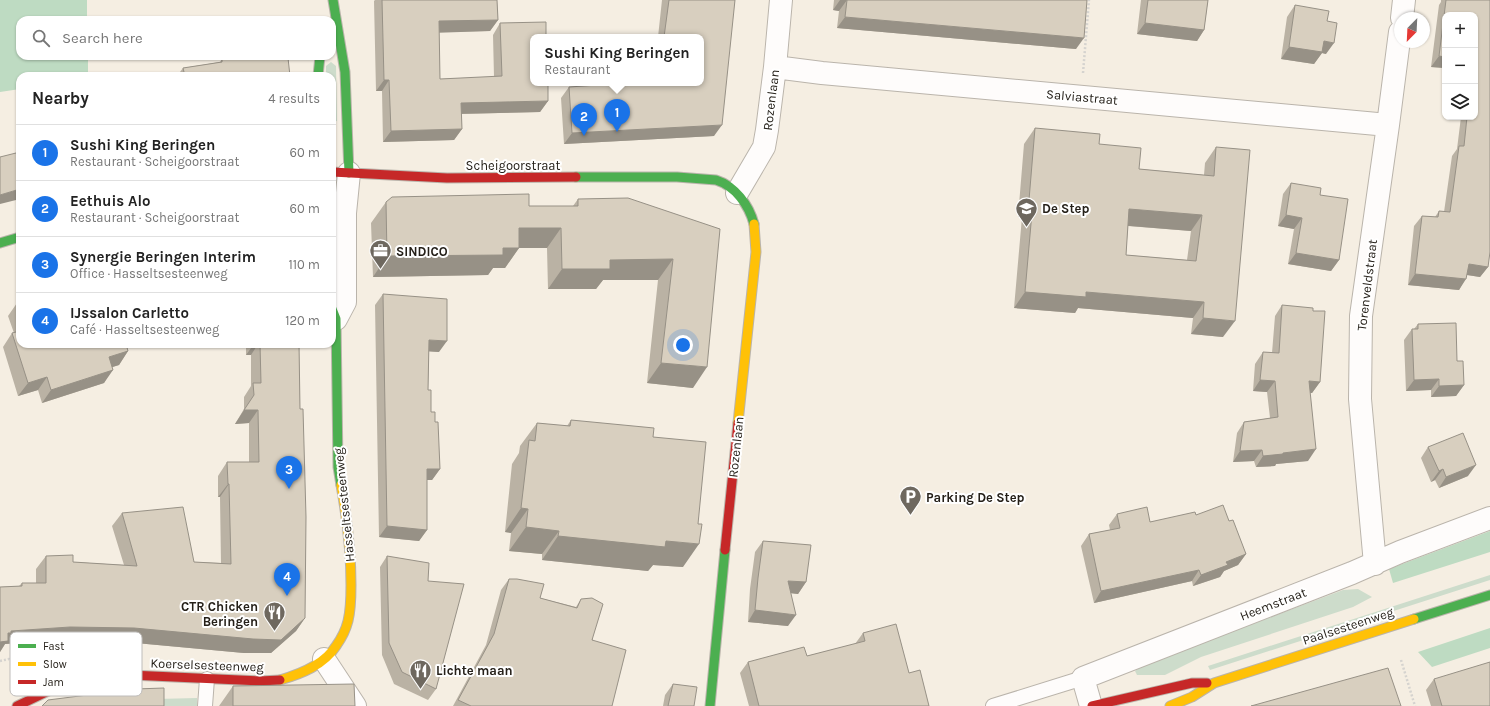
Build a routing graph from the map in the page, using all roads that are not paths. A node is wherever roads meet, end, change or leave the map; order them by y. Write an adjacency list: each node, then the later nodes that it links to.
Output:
1 (333, 0): 5 (street, Hasseltsesteenweg)
2 (781, 0): 9 (street, Rozenlaan)
3 (1404, 0): 4 (street)
4 (1403, 12)
5 (336, 16)
6 (336, 18): 12 (street, Hasseltsesteenweg)
7 (1398, 48): 11 (street, Torenveldstraat)
8 (320, 60): 10 (street)
9 (775, 67): 11 (street, Salviastraat); 14 (street, Rozenlaan)
10 (318, 72)
11 (1388, 125): 20 (street, Torenveldstraat)
12 (341, 172): 13 (street, Scheigoorstraat); 17 (street, Hasseltsesteenweg)
13 (678, 177): 14 (street, Rozenlaan)
14 (737, 193): 31 (street, Rozenlaan)
15 (16, 238): 16 (street)
16 (0, 243)
17 (336, 312)
18 (335, 348): 22 (street, Hasseltsesteenweg)
19 (1490, 518): 20 (street, Heemstraat)
20 (1375, 564): 24 (street, Heemstraat)
21 (1490, 595): 26 (street, Paalsesteenweg)
22 (324, 659): 25 (street, Koerselsesteenweg); 30 (street)
23 (142, 676): 25 (street, Koerselsesteenweg)
24 (1083, 678): 32 (lane); 33 (street)
25 (207, 679): 29 (lane)
26 (1214, 683): 33 (street, Paalsesteenweg); 34 (street, Paalsesteenweg)
27 (36, 696): 28 (street, Koerselsesteenweg)
28 (17, 706)
29 (205, 706)
30 (355, 706)
31 (710, 706)
32 (992, 706)
33 (1092, 706)
34 (1170, 706)

